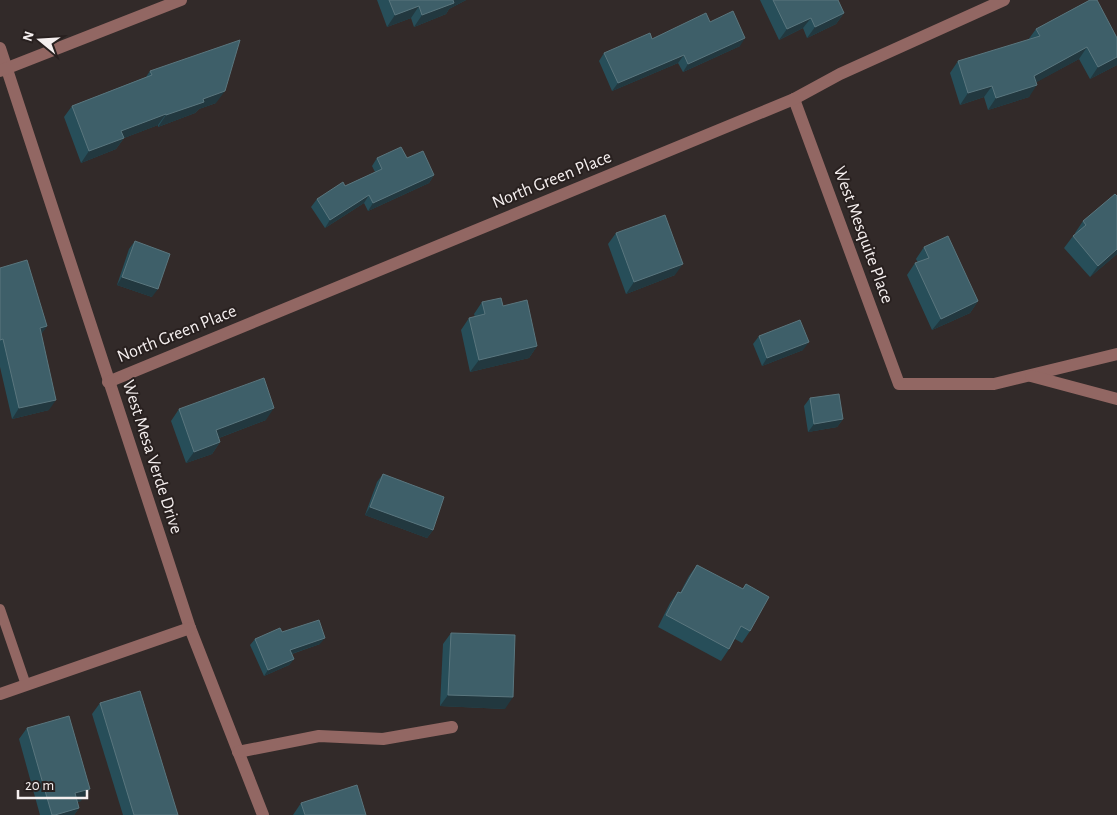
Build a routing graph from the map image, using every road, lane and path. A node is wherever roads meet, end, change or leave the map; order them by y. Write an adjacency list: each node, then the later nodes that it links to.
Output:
1 (181, 0): 4 (street)
2 (1004, 0): 5 (street, North Green Place)
3 (0, 48): 4 (street, West Mesa Verde Drive)
4 (4, 69): 8 (street, West Mesa Verde Drive)
5 (794, 99): 7 (street, West Mesquite Place); 8 (street, North Green Place)
6 (1117, 354): 7 (street)
7 (1028, 376): 9 (street)
8 (108, 382): 11 (street, West Mesa Verde Drive)
9 (1117, 399)
10 (0, 610): 12 (lane)
11 (190, 628): 12 (street); 15 (street, West Mesa Verde Drive)
12 (26, 685): 13 (street)
13 (0, 694)
14 (452, 727): 15 (street)
15 (238, 752): 16 (street, West Mesa Verde Drive)
16 (263, 815)

